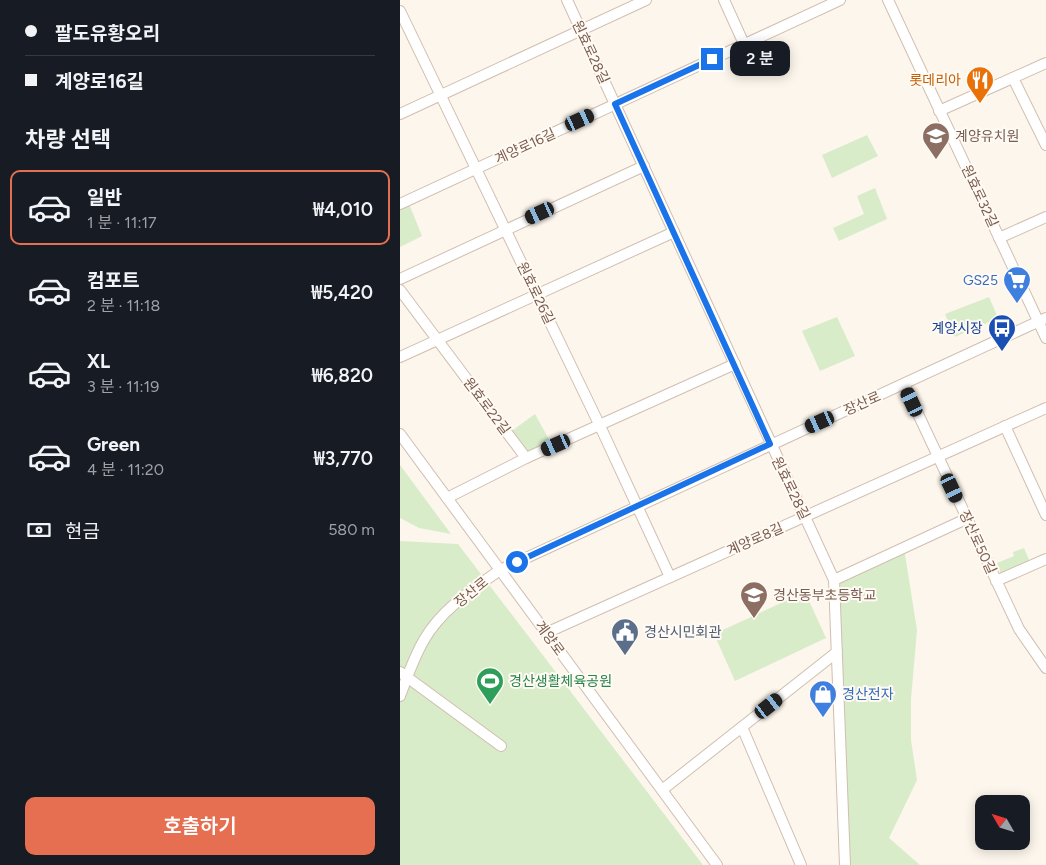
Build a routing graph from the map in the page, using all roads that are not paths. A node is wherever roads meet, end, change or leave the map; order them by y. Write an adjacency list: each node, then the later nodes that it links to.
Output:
1 (567, 0): 7 (street, 원효로28길)
2 (646, 0): 7 (street)
3 (724, 0): 8 (street)
4 (840, 0): 8 (street, 계양로16길)
5 (888, 0): 13 (street, 원효로32길)
6 (400, 11): 11 (street, 원효로26길)
7 (582, 31): 11 (street); 12 (street, 원효로28길)
8 (744, 44): 12 (street, 계양로16길)
9 (1046, 63): 10 (street)
10 (1013, 78): 13 (street); 15 (street)
11 (440, 94): 14 (street); 17 (street, 원효로26길)
12 (615, 104): 16 (street, 원효로28길); 17 (street, 계양로16길)
13 (940, 111): 22 (street, 원효로32길)
14 (400, 114)
15 (1046, 145)
16 (644, 166): 20 (street); 21 (street, 원효로28길)
17 (476, 169): 18 (street, 계양로16길); 20 (street, 원효로26길)
18 (400, 204)
19 (1046, 217): 22 (street)
20 (505, 229): 23 (street); 25 (street, 원효로26길)
21 (674, 232): 25 (street); 30 (street, 원효로28길)
22 (999, 238): 26 (street, 원효로32길)
23 (400, 279)
24 (400, 290): 28 (street, 원효로22길)
25 (537, 295): 28 (street); 33 (street, 원효로26길)
26 (1042, 320): 27 (street, 원효로32길); 31 (street, 장산로)
27 (1046, 338)
28 (438, 340): 29 (street); 38 (street, 원효로22길)
29 (400, 357)
30 (735, 364): 33 (street); 36 (street, 원효로28길)
31 (904, 384): 36 (street, 장산로); 37 (street, 장산로50길)
32 (1046, 408): 34 (street, 계양로8길)
33 (600, 426): 38 (street); 40 (street, 원효로26길)
34 (1004, 426): 37 (street, 계양로8길); 41 (street)
35 (400, 434): 39 (street, 계양로)
36 (770, 444): 40 (street, 장산로); 42 (street, 원효로28길)
37 (938, 456): 42 (street, 계양로8길); 43 (street, 장산로50길)
38 (526, 458): 39 (street)
39 (447, 498): 45 (street, 계양로)
40 (637, 507): 45 (street, 장산로); 46 (street, 원효로26길)
41 (1046, 515)
42 (805, 516): 46 (street, 계양로8길); 47 (street, 원효로28길)
43 (966, 518): 47 (street); 48 (street, 장산로50길)
44 (1046, 559): 48 (street)
45 (500, 570): 49 (street, 계양로); 52 (street, 장산로)
46 (670, 577): 49 (street, 계양로8길)
47 (834, 580): 50 (street, 원효로28길)
48 (996, 580): 51 (street, 장산로50길)
49 (546, 633): 56 (street, 계양로)
50 (837, 652): 54 (street); 59 (street, 원효로28길)
51 (1046, 668)
52 (404, 674): 53 (street, 장산로); 55 (street)
53 (400, 696)
54 (742, 727): 56 (street); 58 (street)
55 (501, 746)
56 (662, 790): 57 (street, 계양로)
57 (717, 865)
58 (801, 865)
59 (845, 865)

